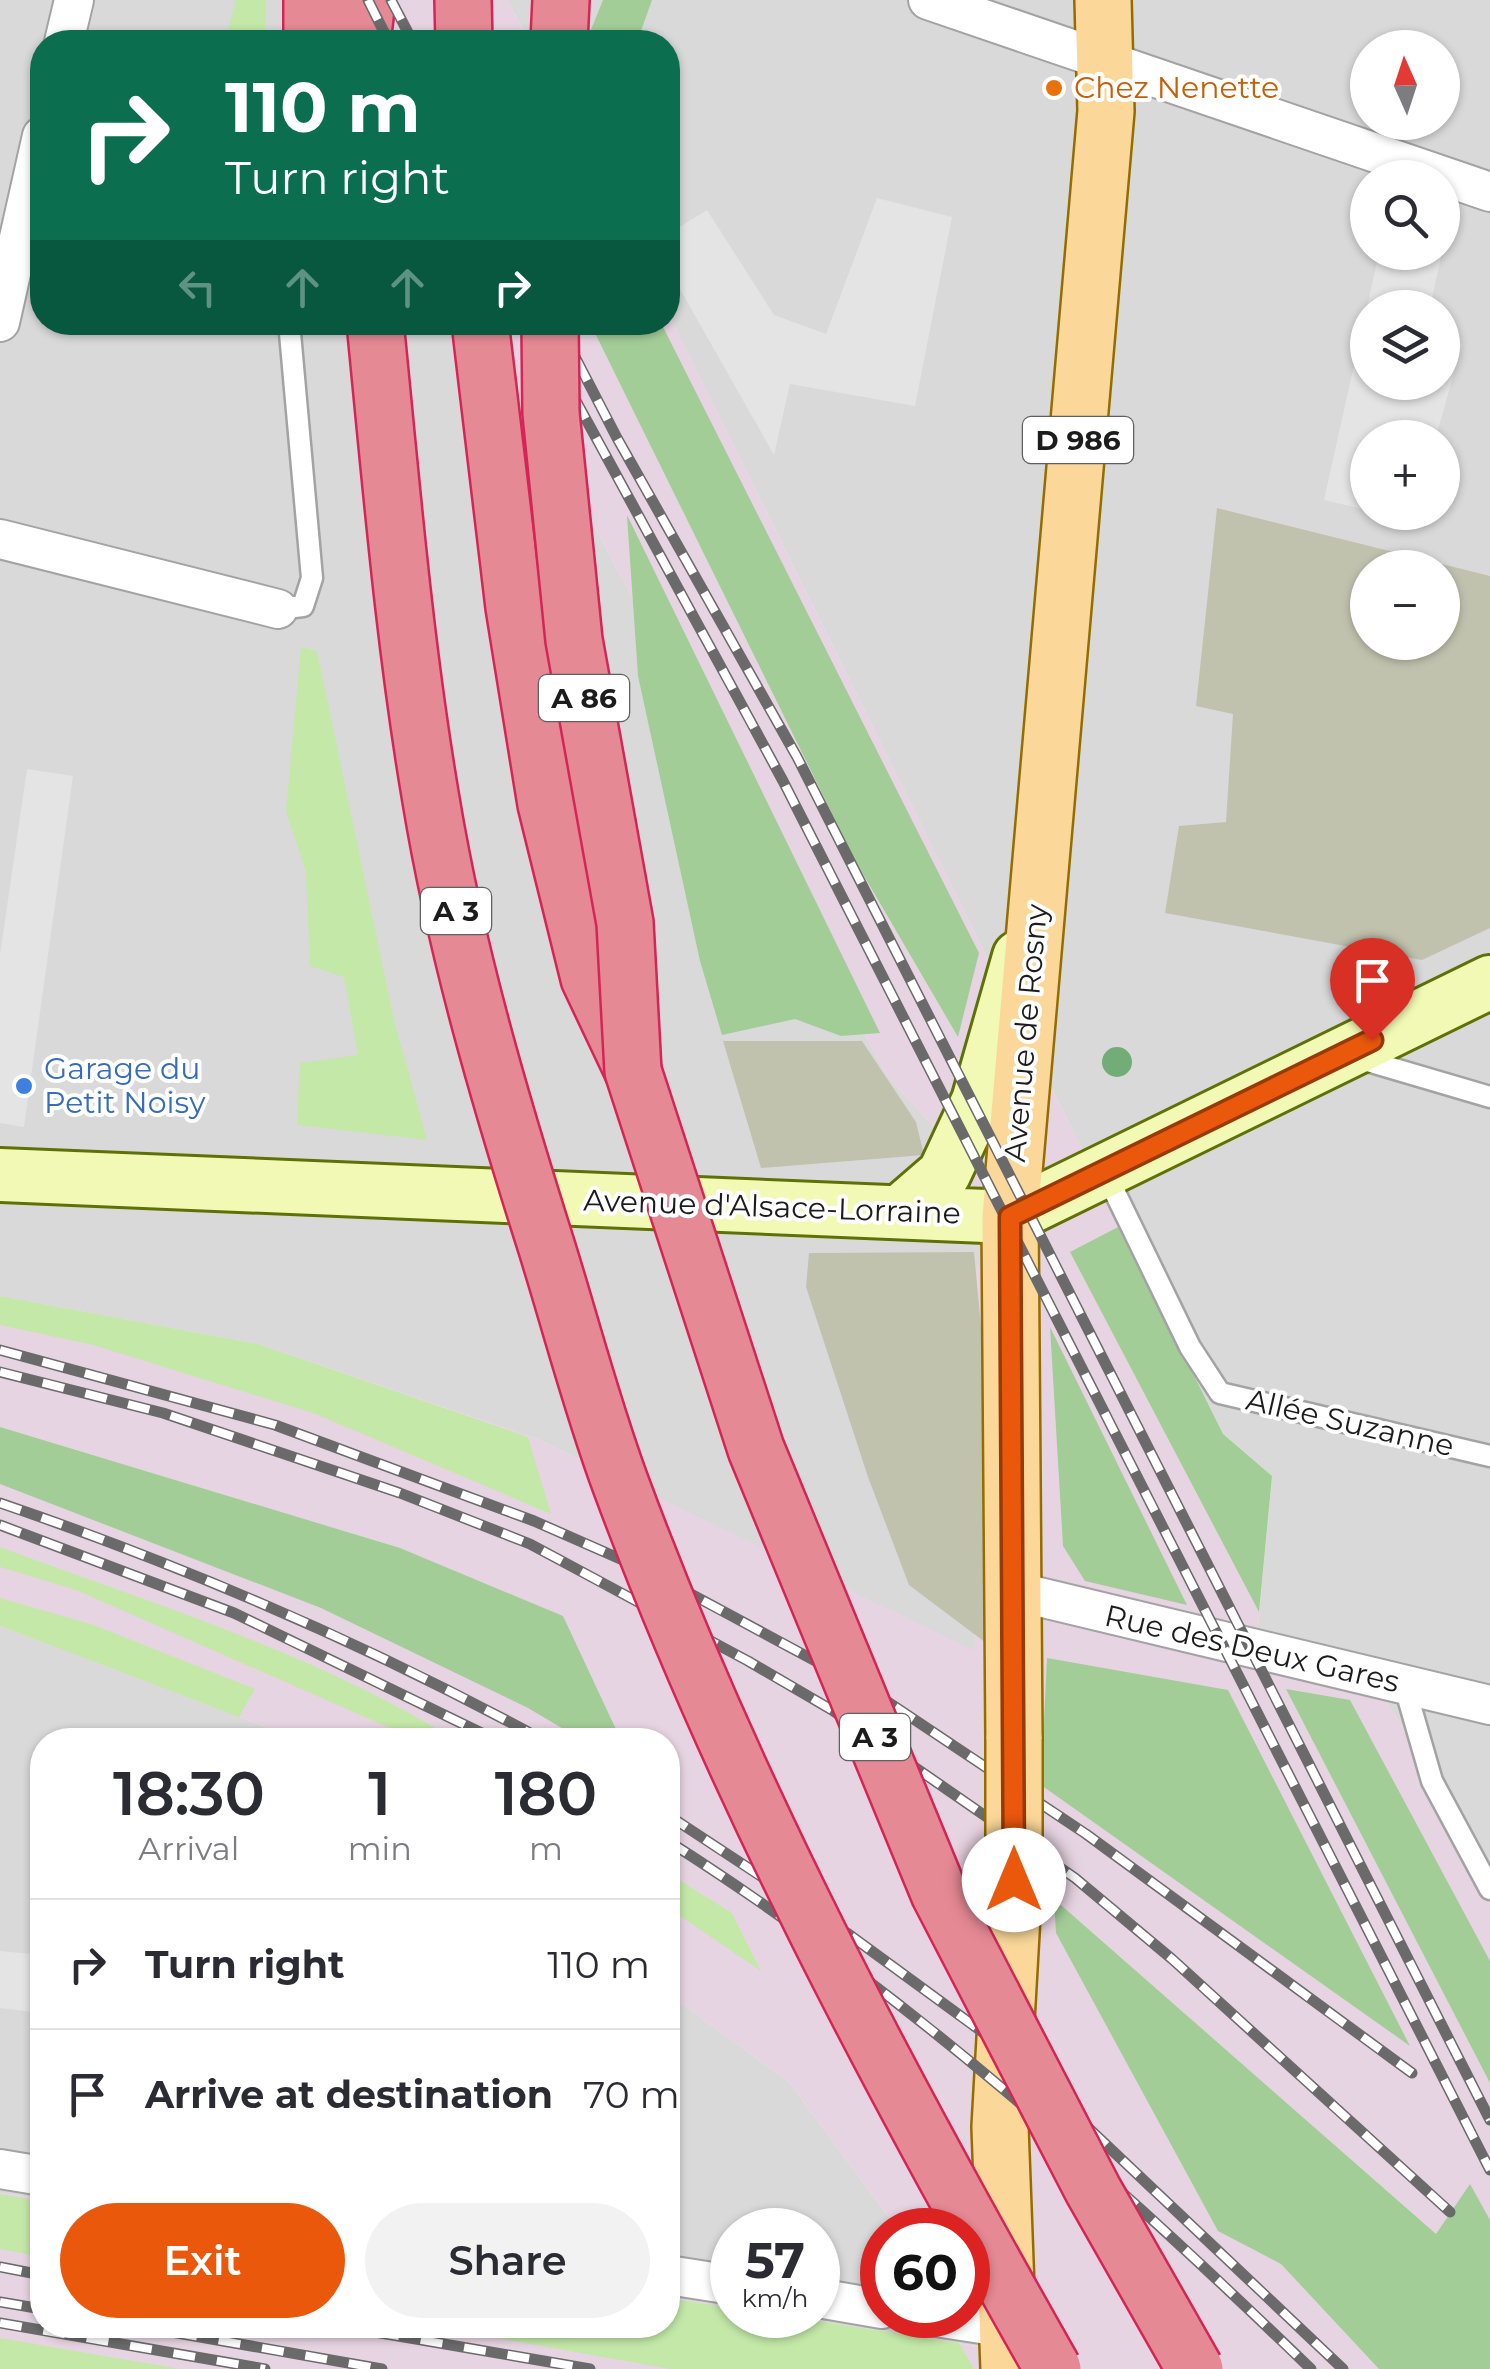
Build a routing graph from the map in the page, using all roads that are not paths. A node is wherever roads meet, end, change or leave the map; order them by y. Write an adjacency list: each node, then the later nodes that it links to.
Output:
1 (74, 0): 8 (street)
2 (312, 0): 9 (highway)
3 (367, 0): 10 (highway)
4 (463, 0): 11 (highway)
5 (561, 0): 12 (highway)
6 (928, 0): 13 (street)
7 (1103, 0): 13 (main road, Avenue de Rosny / D 986)
8 (67, 30)
9 (312, 30)
10 (363, 30)
11 (464, 30)
12 (560, 30)
13 (1106, 57): 15 (street); 23 (main road, Avenue de Rosny / D 986)
14 (30, 189): 16 (street)
15 (1490, 192)
16 (0, 322)
17 (291, 335): 22 (lane)
18 (376, 335): 42 (highway, A 3, bridge)
19 (482, 335): 26 (highway, A 3)
20 (550, 335): 26 (highway, A 86, bridge)
21 (0, 539): 22 (street)
22 (278, 609)
23 (1040, 880): 30 (street); 31 (main road, Avenue de Rosny / D 986)
24 (1490, 982): 25 (street, Avenue d'Alsace-Lorraine)
25 (1343, 1054): 27 (lane); 28 (street, Avenue d'Alsace-Lorraine)
26 (633, 1071): 43 (highway, A 3, bridge)
27 (1490, 1097)
28 (1105, 1172): 31 (street, Avenue d'Alsace-Lorraine); 32 (lane, Allée Suzanne)
29 (0, 1176): 30 (street, Avenue d'Alsace-Lorraine)
30 (900, 1212): 31 (street, Avenue d'Alsace-Lorraine)
31 (1010, 1217): 33 (main road, Avenue de Rosny / D 986)
32 (1490, 1456)
33 (1014, 1591): 34 (street, Rue des Deux Gares); 42 (main road, Avenue de Rosny / D 986, bridge)
34 (1404, 1684): 35 (street, Rue des Deux Gares); 36 (lane)
35 (1490, 1705)
36 (1490, 1889)
37 (0, 2169): 38 (street)
38 (30, 2174)
39 (680, 2277): 40 (street)
40 (710, 2282)
41 (975, 2338): 42 (street)
42 (1020, 2358)
43 (1195, 2369)

